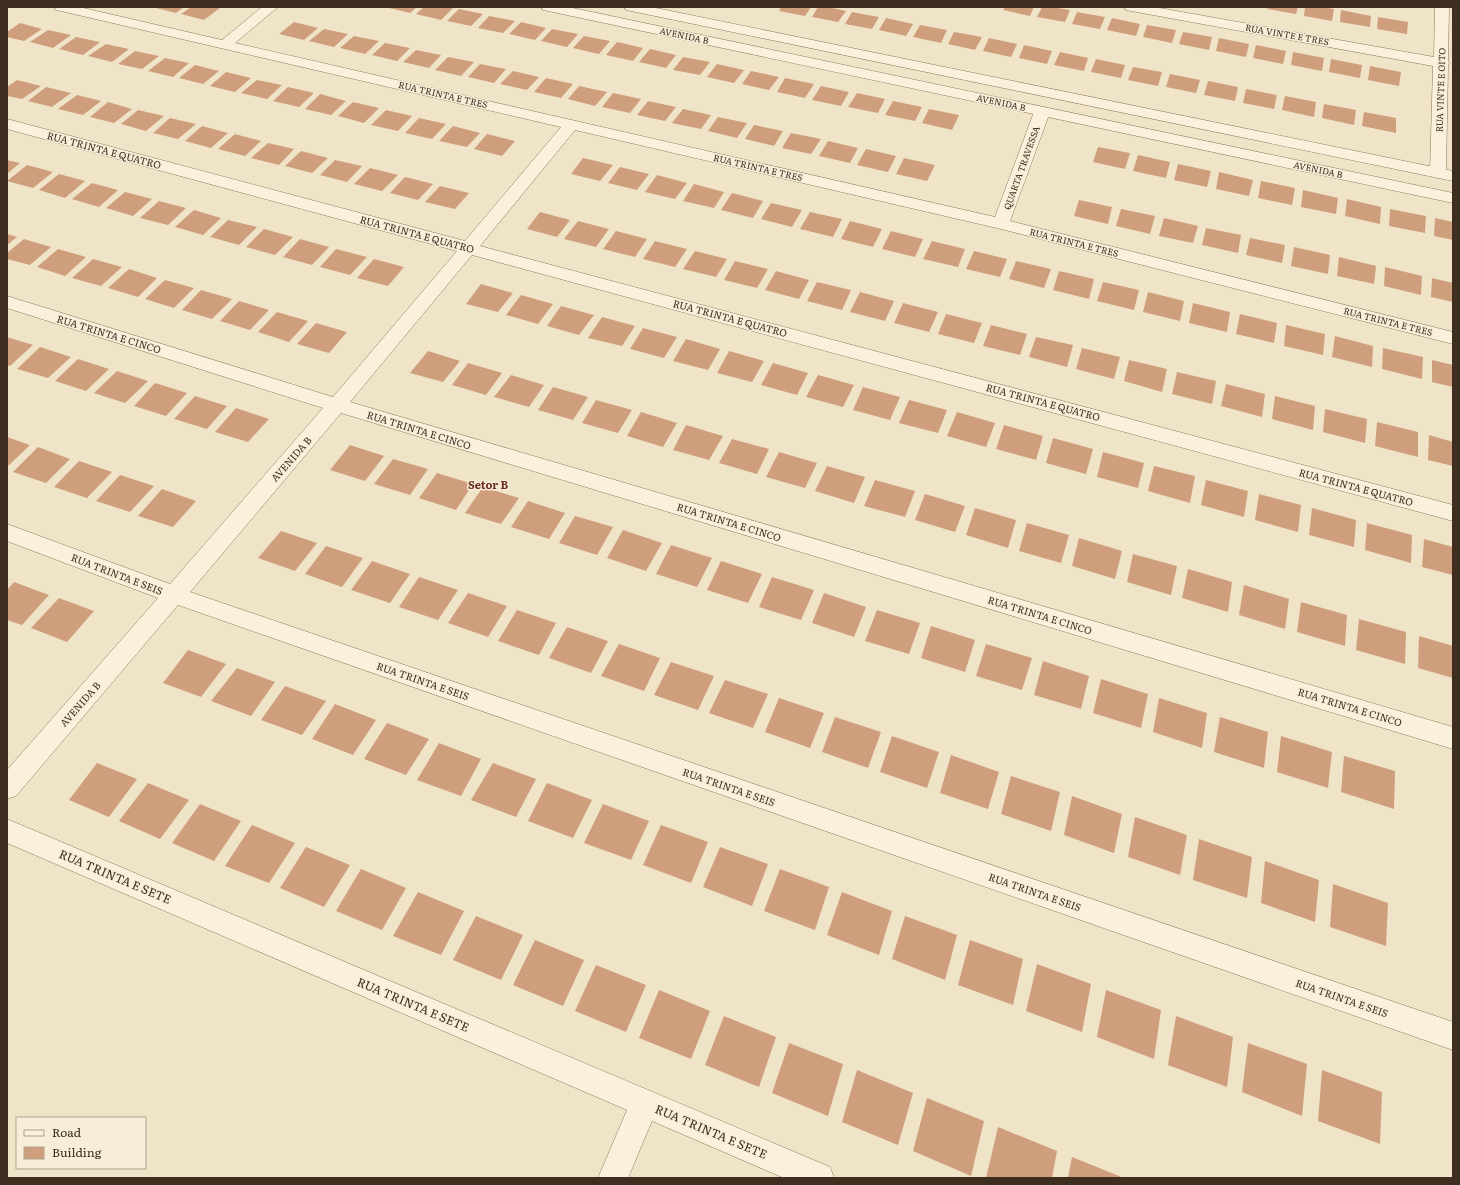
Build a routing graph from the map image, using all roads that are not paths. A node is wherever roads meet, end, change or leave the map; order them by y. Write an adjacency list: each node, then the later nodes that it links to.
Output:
1 (62, 7): 8 (street, RUA TRINTA E TRES)
2 (271, 7): 8 (street)
3 (548, 7): 10 (street, AVENIDA B)
4 (631, 7): 7 (street, AVENIDA B)
5 (1131, 7): 9 (street, RUA VINTE E TRES)
6 (1442, 7): 9 (street, RUA VINTE E OITO)
7 (663, 10): 13 (street, AVENIDA B)
8 (224, 45): 12 (street, RUA TRINTA E TRES)
9 (1442, 63): 13 (street, RUA VINTE E OITO)
10 (1042, 112): 15 (street, AVENIDA B); 16 (street, QUARTA TRAVESSA)
11 (7, 124): 17 (street, RUA TRINTA E QUATRO)
12 (570, 125): 16 (street, RUA TRINTA E TRES); 17 (street, AVENIDA B)
13 (1438, 173): 14 (street, AVENIDA B)
14 (1453, 176)
15 (1453, 198)
16 (1001, 224): 19 (street, RUA TRINTA E TRES)
17 (470, 248): 20 (street, AVENIDA B); 21 (street, RUA TRINTA E QUATRO)
18 (7, 302): 20 (street, RUA TRINTA E CINCO)
19 (1453, 338)
20 (337, 405): 23 (street, AVENIDA B); 24 (street, RUA TRINTA E CINCO)
21 (1453, 513)
22 (7, 532): 23 (street, RUA TRINTA E SEIS)
23 (174, 595): 25 (street, AVENIDA B); 27 (street, RUA TRINTA E SEIS)
24 (1453, 738)
25 (7, 788)
26 (7, 831): 28 (street, RUA TRINTA E SETE)
27 (1453, 1036)
28 (644, 1104): 29 (street); 30 (street, RUA TRINTA E SETE)
29 (613, 1178)
30 (819, 1178)

